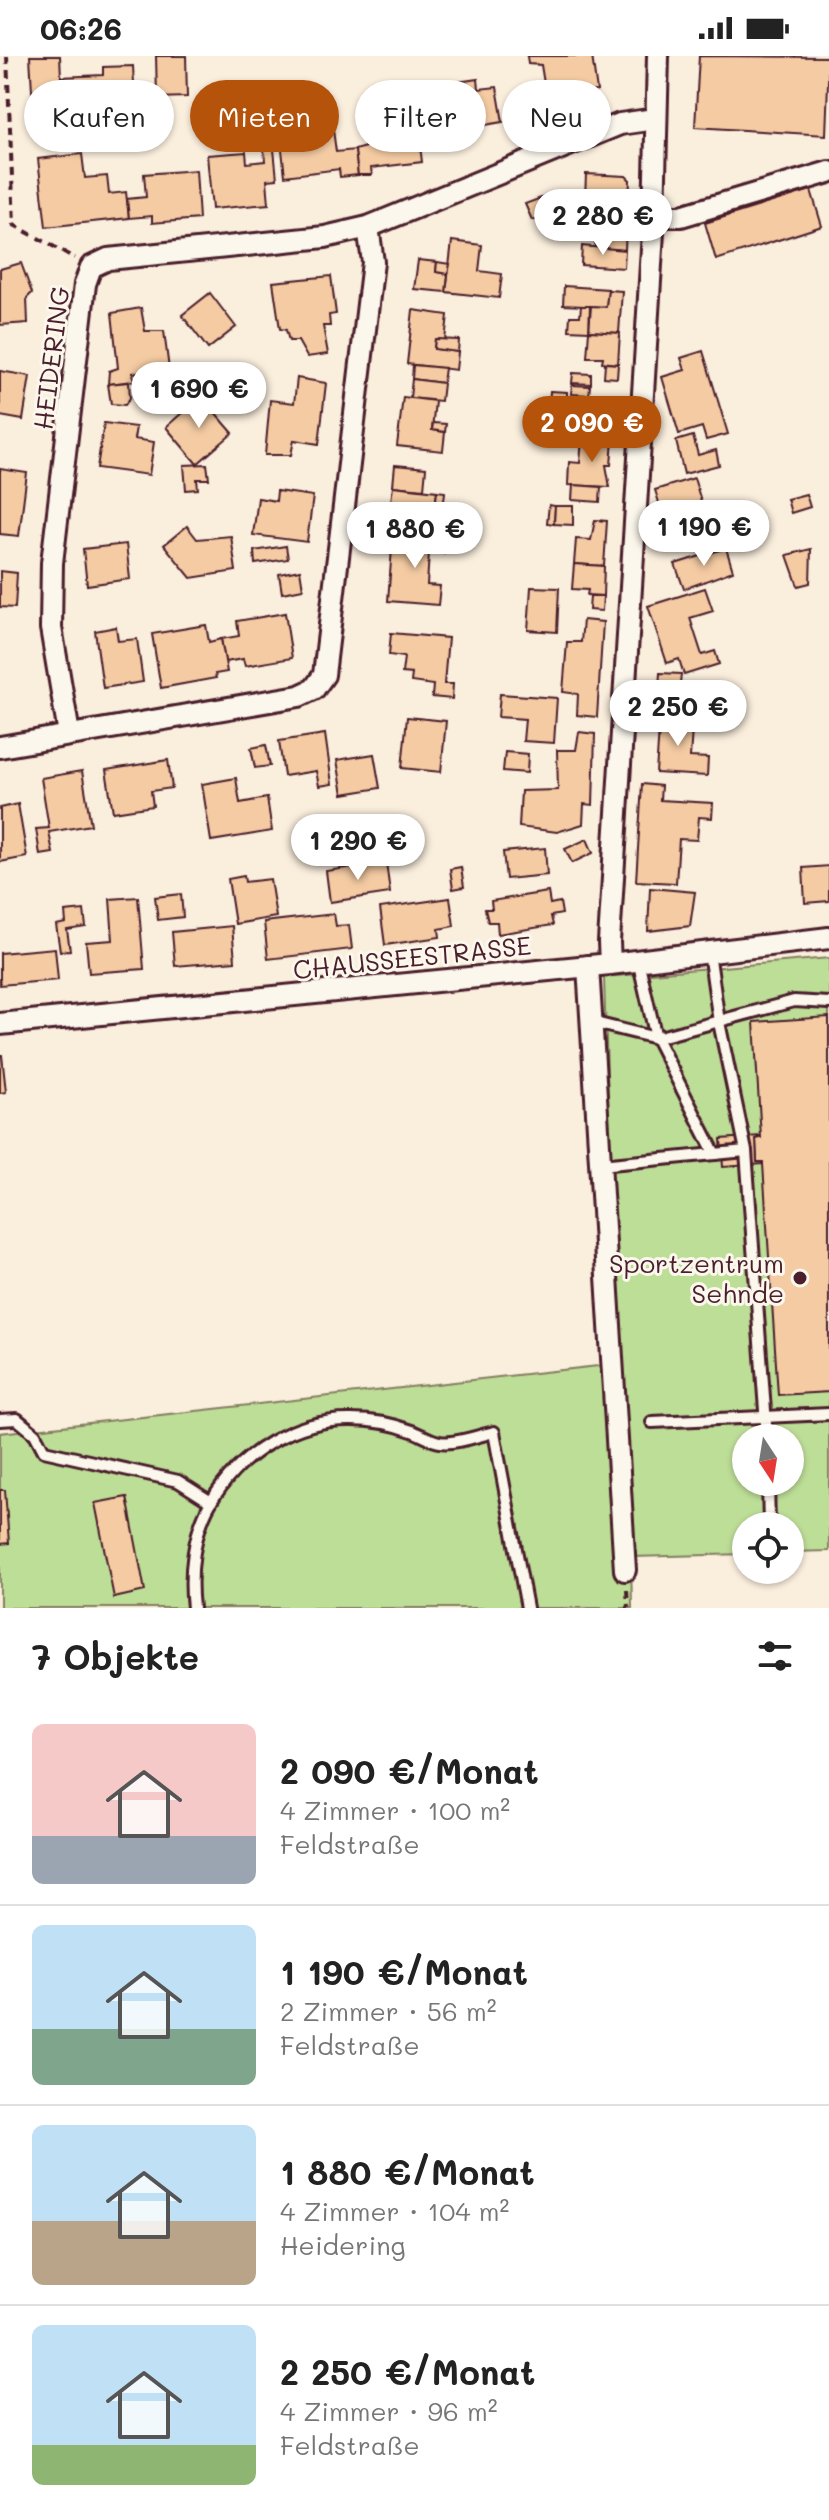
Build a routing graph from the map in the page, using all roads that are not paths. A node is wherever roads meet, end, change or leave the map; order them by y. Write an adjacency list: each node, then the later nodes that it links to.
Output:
1 (658, 56): 2 (street)
2 (655, 119): 4 (street); 5 (street, HEIDERING)
3 (828, 172): 4 (street)
4 (654, 216): 11 (street)
5 (368, 227): 6 (street); 6 (street, HEIDERING)
6 (69, 734): 7 (street)
7 (0, 747)
8 (829, 938): 9 (street, CHAUSSEESTRASSE)
9 (709, 952): 10 (street, CHAUSSEESTRASSE); 15 (lane)
10 (638, 960): 11 (street, CHAUSSEESTRASSE); 17 (lane)
11 (610, 964): 12 (street, CHAUSSEESTRASSE)
12 (588, 966): 14 (street); 16 (street, CHAUSSEESTRASSE)
13 (829, 1003): 15 (lane)
14 (591, 1022): 17 (lane); 20 (street)
15 (719, 1022): 17 (lane); 18 (lane)
16 (0, 1024)
17 (656, 1038): 19 (lane)
18 (746, 1151): 19 (lane); 22 (lane)
19 (715, 1154): 20 (lane)
20 (600, 1165): 27 (street)
21 (829, 1414): 22 (lane)
22 (767, 1417): 24 (lane); 25 (lane)
23 (0, 1420): 26 (lane)
24 (652, 1422)
25 (767, 1424)
26 (211, 1502): 28 (lane); 29 (lane)
27 (625, 1570)
28 (193, 1608)
29 (527, 1608)

